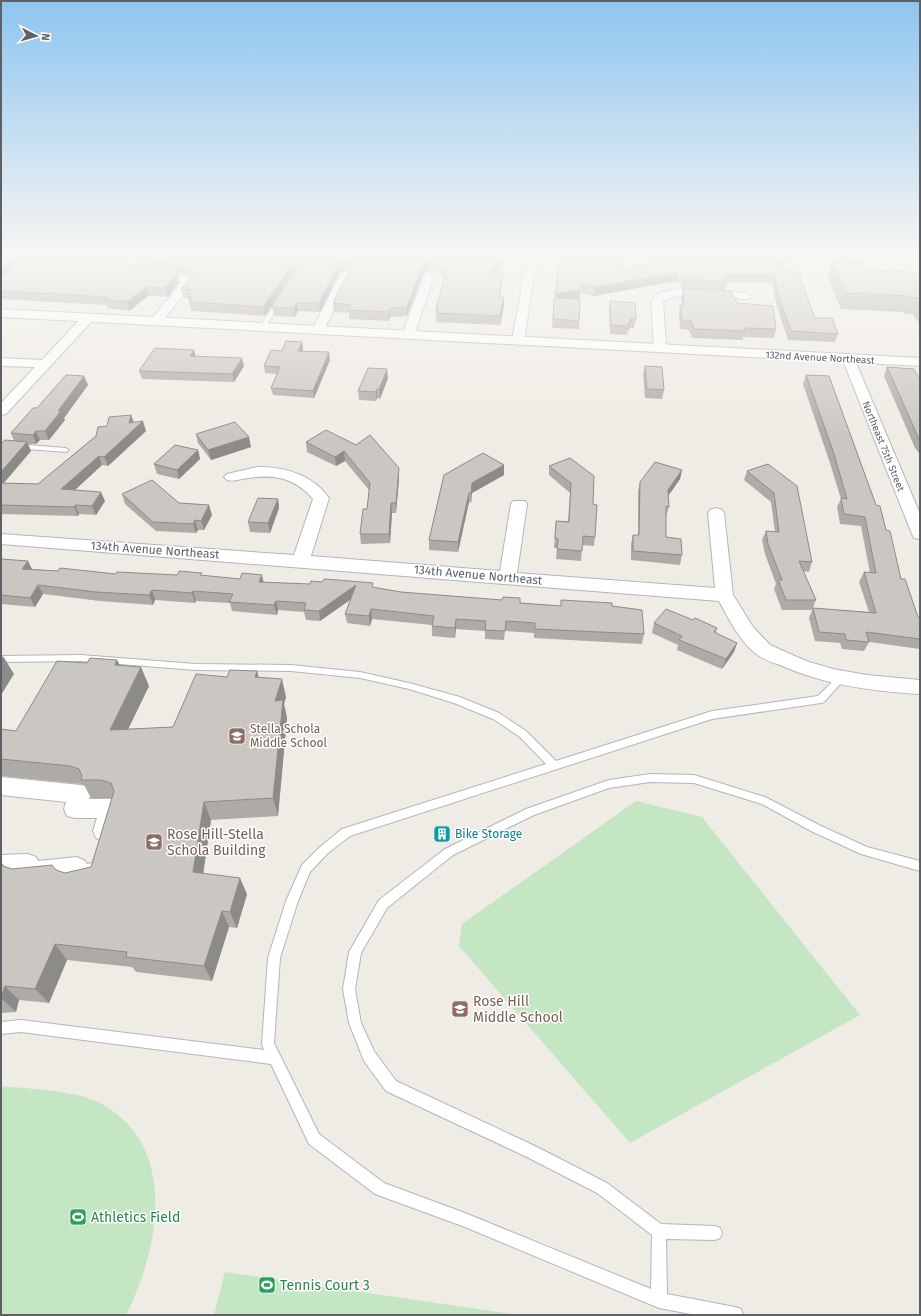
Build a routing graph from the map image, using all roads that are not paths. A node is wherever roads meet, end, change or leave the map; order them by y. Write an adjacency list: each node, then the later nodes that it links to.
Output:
1 (60, 316): 8 (main road, 132nd Avenue Northeast)
2 (160, 316): 9 (street)
3 (269, 316): 10 (lane)
4 (325, 316): 11 (street)
5 (415, 316): 12 (street)
6 (522, 316): 13 (street)
7 (658, 316): 14 (street)
8 (88, 318): 9 (main road, 132nd Avenue Northeast); 18 (street)
9 (156, 321): 10 (main road, 132nd Avenue Northeast)
10 (262, 327): 11 (main road, 132nd Avenue Northeast)
11 (318, 330): 12 (main road, 132nd Avenue Northeast)
12 (408, 335): 13 (main road, 132nd Avenue Northeast)
13 (518, 340): 14 (main road, 132nd Avenue Northeast)
14 (660, 348): 15 (main road, 132nd Avenue Northeast)
15 (848, 358): 17 (main road, 132nd Avenue Northeast); 25 (street, Northeast 75th Street)
16 (1, 362): 18 (street)
17 (920, 362)
18 (45, 364): 19 (street)
19 (1, 411)
20 (1, 445): 21 (lane)
21 (66, 450)
22 (232, 477): 27 (street)
23 (519, 504): 28 (street)
24 (716, 513): 29 (street)
25 (920, 534)
26 (1, 539): 27 (street, 134th Avenue Northeast)
27 (301, 561): 28 (street, 134th Avenue Northeast)
28 (508, 578): 29 (street, 134th Avenue Northeast)
29 (724, 595): 31 (street)
30 (1, 659): 33 (lane)
31 (840, 679): 32 (street); 33 (lane)
32 (920, 687)
33 (554, 765): 38 (lane)
34 (1, 786): 35 (street)
35 (1, 866)
36 (920, 866): 39 (lane)
37 (1, 1028): 38 (lane)
38 (275, 1058): 41 (lane)
39 (659, 1231): 40 (lane); 41 (lane)
40 (715, 1233)
41 (659, 1300): 42 (lane)
42 (735, 1315)

